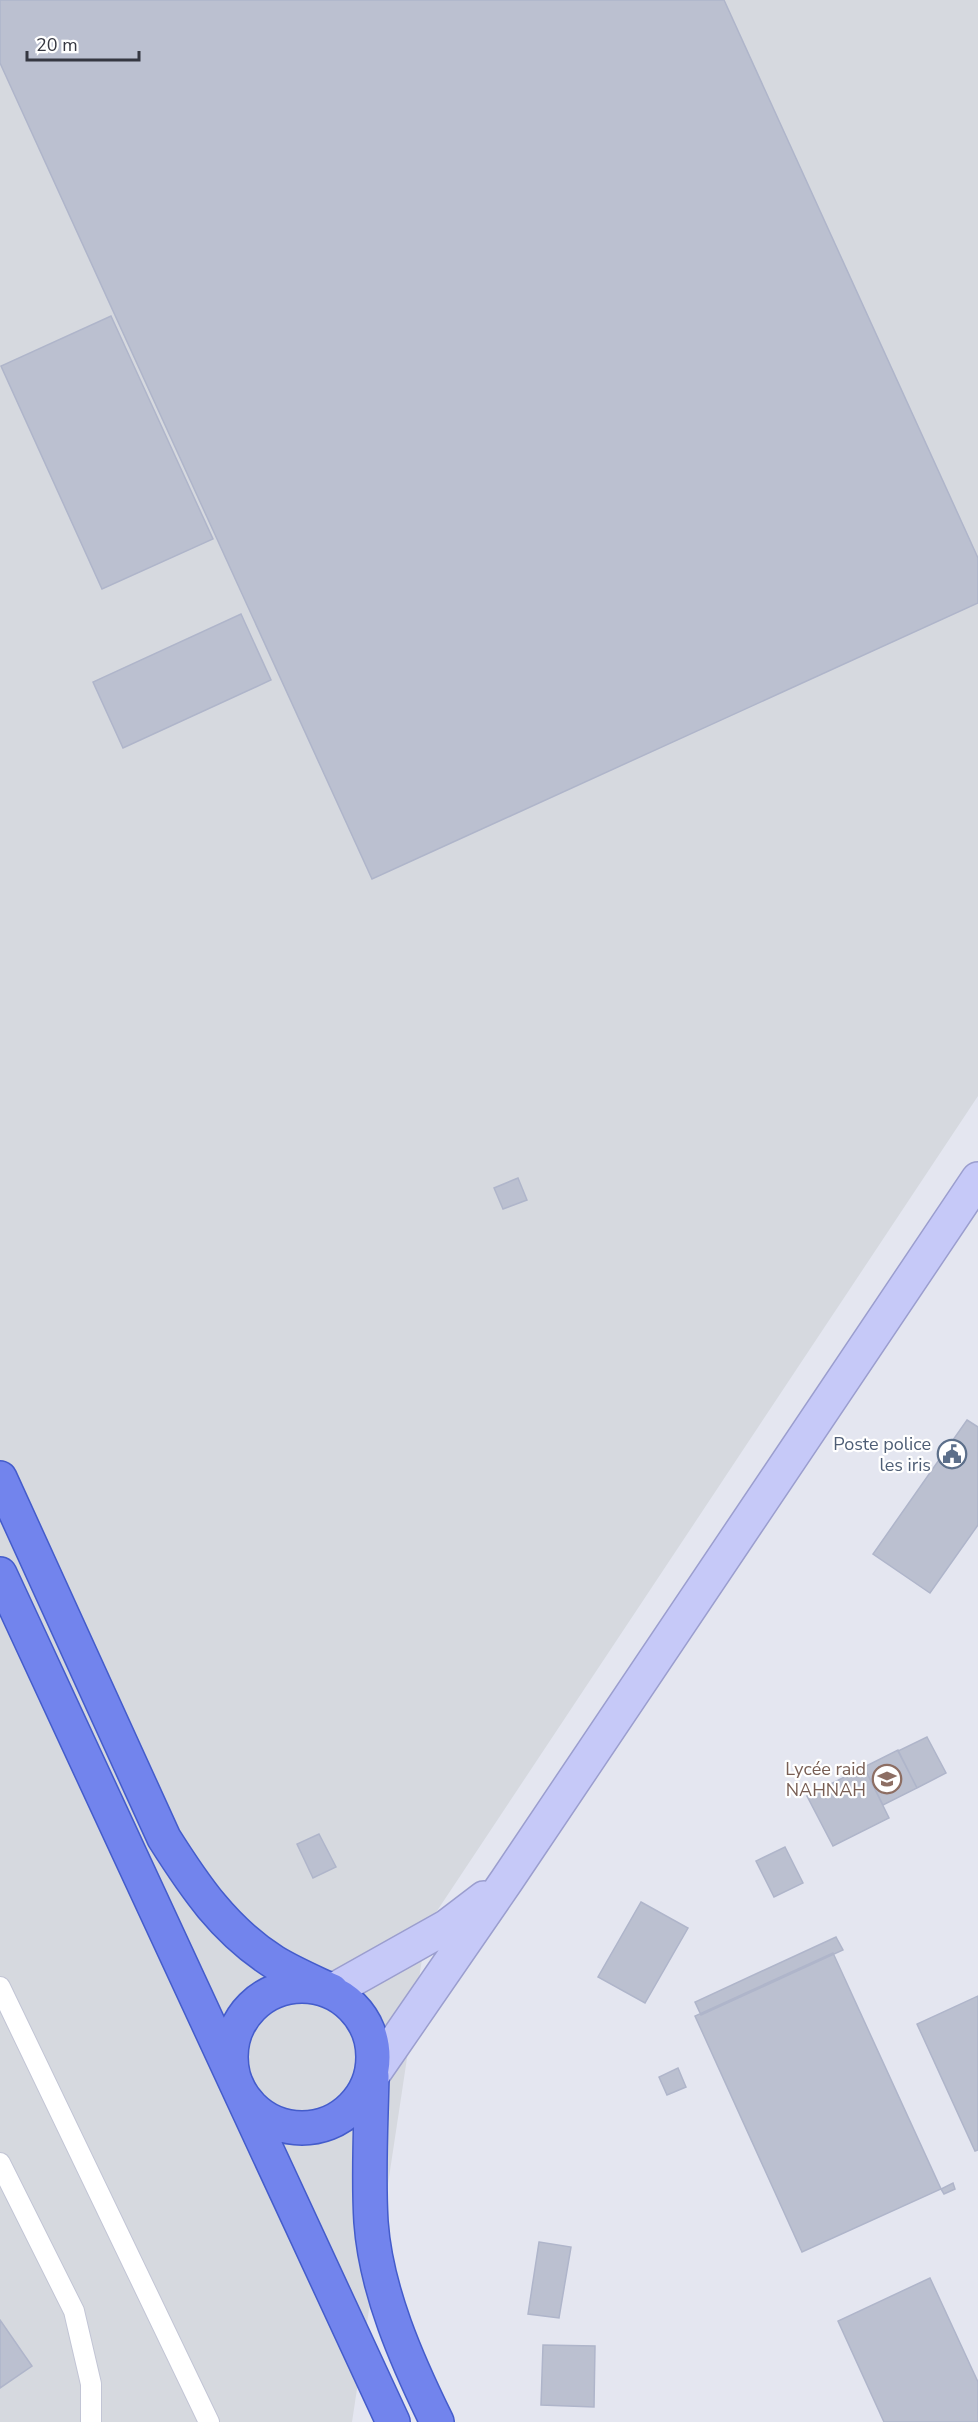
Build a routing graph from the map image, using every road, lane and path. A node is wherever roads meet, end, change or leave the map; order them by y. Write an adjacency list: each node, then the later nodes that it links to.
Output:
1 (978, 1179): 4 (street)
2 (0, 1478): 6 (highway)
3 (0, 1574): 8 (highway)
4 (507, 1880): 6 (street); 7 (street)
5 (0, 1987): 11 (lane)
6 (332, 1991): 7 (highway); 8 (highway)
7 (372, 2076): 8 (highway); 13 (highway)
8 (239, 2090): 12 (highway)
9 (0, 2163): 10 (lane)
10 (91, 2422)
11 (208, 2422)
12 (393, 2422)
13 (437, 2422)

